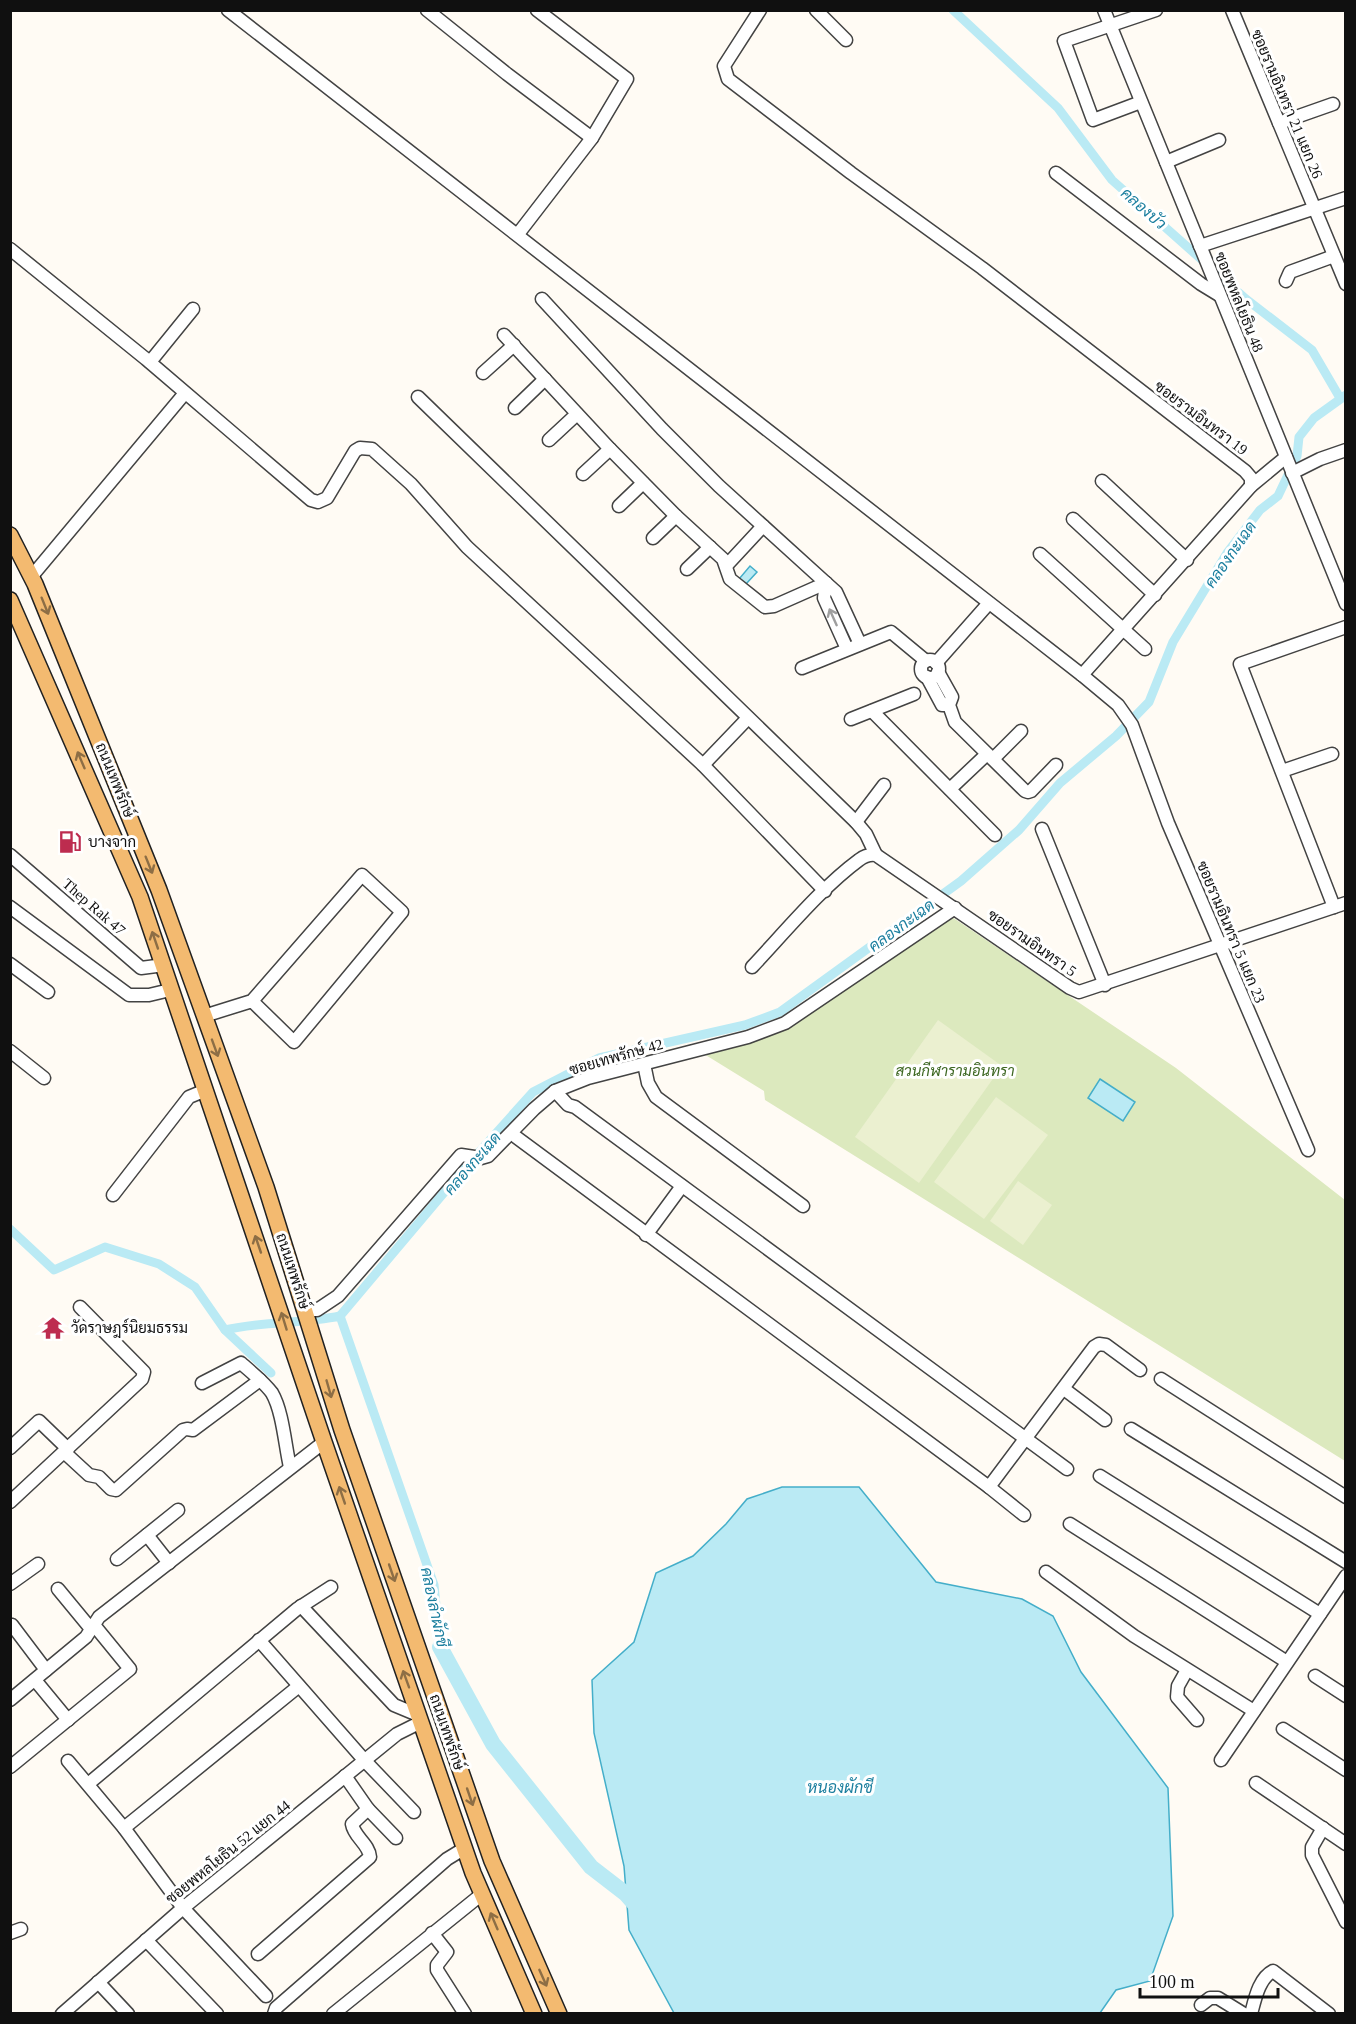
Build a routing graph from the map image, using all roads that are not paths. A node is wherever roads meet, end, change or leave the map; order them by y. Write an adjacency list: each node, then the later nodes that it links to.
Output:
1 (228, 10): 20 (street, ซอยรามอินทรา 5 แยก 23)
2 (426, 10): 14 (street)
3 (537, 10): 14 (street)
4 (760, 10): 46 (street, ซอยรามอินทรา 19)
5 (816, 10): 10 (street)
6 (1104, 10): 9 (street, ซอยพหลโยธิน 48)
7 (1156, 10): 9 (street)
8 (1232, 10): 13 (street, ซอยรามอินทรา 21 แยก 26)
9 (1111, 26): 11 (street, ซอยพหลโยธิน 48); 11 (street)
10 (846, 40)
11 (1141, 102): 16 (street, ซอยพหลโยธิน 48)
12 (1333, 104): 13 (street)
13 (1279, 123): 19 (street, ซอยรามอินทรา 21 แยก 26)
14 (592, 138): 20 (street)
15 (1219, 140): 16 (street)
16 (1166, 162): 22 (street, ซอยพหลโยธิน 48)
17 (1056, 173): 26 (street)
18 (1346, 198): 19 (street)
19 (1315, 209): 22 (street); 23 (street, ซอยรามอินทรา 21 แยก 26)
20 (518, 234): 62 (street, ซอยรามอินทรา 5 แยก 23)
21 (10, 249): 31 (street)
22 (1202, 250): 26 (street, ซอยพหลโยธิน 48)
23 (1334, 256): 24 (street); 25 (street, ซอยรามอินทรา 21 แยก 26)
24 (1286, 280)
25 (1346, 284)
26 (1217, 289): 41 (street, ซอยพหลโยธิน 48)
27 (542, 299): 50 (street)
28 (194, 309): 31 (street)
29 (504, 335): 30 (street)
30 (514, 345): 32 (street); 33 (street)
31 (150, 362): 34 (street)
32 (483, 373)
33 (545, 379): 36 (street); 37 (street)
34 (185, 393): 58 (street); 79 (street)
35 (418, 397): 74 (street)
36 (515, 408)
37 (577, 414): 38 (street); 39 (street)
38 (549, 440)
39 (610, 448): 43 (street); 45 (street)
40 (1346, 450): 42 (street)
41 (1286, 457): 42 (street, ซอยพหลโยธิน 48); 46 (street)
42 (1292, 473): 63 (street, ซอยพหลโยธิน 48)
43 (583, 474)
44 (1102, 481): 55 (street)
45 (643, 483): 47 (street); 48 (street)
46 (1251, 486): 55 (street)
47 (619, 506)
48 (676, 516): 52 (street); 53 (street)
49 (1073, 519): 60 (street)
50 (763, 526): 56 (street); 59 (street)
51 (10, 534): 58 (main road, ถนนเทพรักษ์)
52 (653, 538)
53 (710, 547): 56 (street); 57 (street)
54 (1040, 554): 65 (street)
55 (1187, 560): 60 (street)
56 (726, 566): 59 (street)
57 (687, 569)
58 (32, 576): 101 (main road, ถนนเทพรักษ์, one-way to 101)
59 (826, 583): 66 (street); 67 (street, one-way to 59)
60 (1155, 595): 65 (street)
61 (11, 600): 95 (main road, ถนนเทพรักษ์, one-way to 61)
62 (989, 603): 70 (street); 71 (street, ซอยรามอินทรา 5 แยก 23)
63 (1346, 604)
64 (1346, 627): 81 (street)
65 (1124, 628): 68 (street); 71 (street)
66 (860, 644): 67 (street); 70 (street)
67 (847, 649): 69 (street)
68 (1145, 649)
69 (802, 668)
70 (932, 668): 78 (street)
71 (1082, 675): 93 (street, ซอยรามอินทรา 5 แยก 23)
72 (914, 694): 73 (street)
73 (873, 711): 75 (street); 83 (street)
74 (748, 718): 79 (street); 84 (street)
75 (851, 719)
76 (1021, 731): 78 (street)
77 (1332, 754): 81 (street)
78 (990, 756): 80 (street); 83 (street)
79 (703, 765): 89 (street)
80 (1056, 765)
81 (1282, 771): 90 (street)
82 (884, 785): 84 (street)
83 (950, 789): 86 (street)
84 (856, 822): 88 (street)
85 (1042, 829): 97 (street)
86 (995, 835)
87 (10, 855): 95 (street, Thep Rak 47)
88 (876, 855): 89 (street); 92 (street, ซอยรามอินทรา 5)
89 (825, 891): 96 (street)
90 (1340, 905): 93 (street, ซอยรามอินทรา 5)
91 (10, 908): 98 (street)
92 (955, 908): 97 (street, ซอยรามอินทรา 5); 103 (street, ซอยเทพรักษ์ 42)
93 (1220, 945): 97 (street, ซอยรามอินทรา 5); 110 (street, ซอยรามอินทรา 5 แยก 23)
94 (10, 964): 99 (street)
95 (164, 965): 98 (main road, ถนนเทพรักษ์)
96 (752, 966)
97 (1105, 985)
98 (170, 990): 106 (main road, ถนนเทพรักษ์)
99 (48, 992)
100 (252, 1001): 100 (street); 101 (street)
101 (204, 1016): 116 (main road, ถนนเทพรักษ์, one-way to 116)
102 (10, 1051): 104 (street)
103 (644, 1064): 105 (street, ซอยเทพรักษ์ 42); 113 (street)
104 (44, 1078)
105 (568, 1086): 107 (street, ซอยเทพรักษ์ 42); 108 (street)
106 (206, 1090): 112 (street); 125 (main road, ถนนเทพรักษ์, one-way to 106)
107 (555, 1091): 108 (street); 116 (street, ซอยเทพรักษ์ 42)
108 (575, 1107): 111 (street)
109 (516, 1137): 114 (street)
110 (1308, 1150)
111 (682, 1186): 114 (street); 124 (street)
112 (113, 1195)
113 (802, 1206)
114 (646, 1235): 131 (street)
115 (80, 1307): 127 (street)
116 (306, 1313): 196 (main road, ถนนเทพรักษ์, one-way to 196)
117 (1140, 1370): 121 (street)
118 (1161, 1379): 132 (street)
119 (260, 1380): 120 (street); 127 (street); 128 (street)
120 (202, 1383)
121 (1064, 1389): 122 (street); 124 (street)
122 (1105, 1419)
123 (1131, 1429): 139 (street)
124 (1027, 1438): 129 (street); 131 (street)
125 (324, 1442): 128 (street); 161 (main road, ถนนเทพรักษ์, one-way to 125)
126 (10, 1448): 127 (street)
127 (66, 1451): 133 (street)
128 (290, 1467): 140 (street)
129 (1067, 1468)
130 (1100, 1476): 148 (street)
131 (989, 1487): 135 (street)
132 (1346, 1497)
133 (10, 1502)
134 (178, 1510): 137 (street)
135 (1024, 1515)
136 (1070, 1524): 152 (street)
137 (147, 1535): 138 (street); 140 (street)
138 (117, 1559)
139 (1346, 1562)
140 (169, 1563): 150 (street)
141 (38, 1564): 144 (street)
142 (1046, 1572): 154 (street)
143 (1346, 1576): 148 (street)
144 (10, 1584)
145 (331, 1587): 147 (street)
146 (58, 1589): 150 (street)
147 (301, 1606): 151 (street); 161 (street)
148 (1320, 1614): 152 (street)
149 (12, 1625): 153 (street)
150 (92, 1627): 153 (street); 163 (street)
151 (259, 1640): 157 (street); 172 (street)
152 (1287, 1662): 160 (street)
153 (46, 1670): 156 (street)
154 (1187, 1670): 160 (street); 162 (street)
155 (1315, 1676): 158 (street)
156 (35, 1680): 159 (street); 163 (street)
157 (299, 1686): 167 (street); 175 (street)
158 (1346, 1696)
159 (10, 1700)
160 (1254, 1711): 165 (street)
161 (420, 1718): 167 (street, ซอยพหลโยธิน 52 แยก 44); 179 (main road, ถนนเทพรักษ์)
162 (1197, 1719)
163 (68, 1720): 168 (street)
164 (1283, 1729): 169 (street)
165 (1221, 1760)
166 (68, 1761): 172 (street)
167 (364, 1761): 170 (street, ซอยพหลโยธิน 52 แยก 44); 174 (street)
168 (10, 1767)
169 (1346, 1770)
170 (345, 1776): 173 (street); 181 (street, ซอยพหลโยธิน 52 แยก 44)
171 (1256, 1783): 176 (street)
172 (88, 1784): 175 (street)
173 (368, 1809): 177 (street); 185 (street)
174 (414, 1812)
175 (124, 1828): 181 (street)
176 (1323, 1828): 178 (street); 182 (street)
177 (396, 1838)
178 (1346, 1844)
179 (465, 1848): 180 (main road, ถนนเทพรักษ์); 192 (street)
180 (482, 1894): 183 (street); 195 (main road, ถนนเทพรักษ์, one-way to 180)
181 (183, 1908): 184 (street, ซอยพหลโยธิน 52 แยก 44); 187 (street)
182 (1346, 1922)
183 (432, 1933): 193 (street); 194 (street)
184 (146, 1940): 186 (street, ซอยพหลโยธิน 52 แยก 44); 191 (street)
185 (258, 1954)
186 (98, 1982): 189 (street, ซอยพหลโยธิน 52 แยก 44); 190 (street)
187 (266, 1996)
188 (1201, 2006): 197 (street)
189 (62, 2013)
190 (128, 2013)
191 (217, 2013)
192 (274, 2013)
193 (333, 2013)
194 (465, 2013)
195 (533, 2013)
196 (559, 2013)
197 (1244, 2013)
198 (1251, 2013): 199 (street)
199 (1329, 2013)

